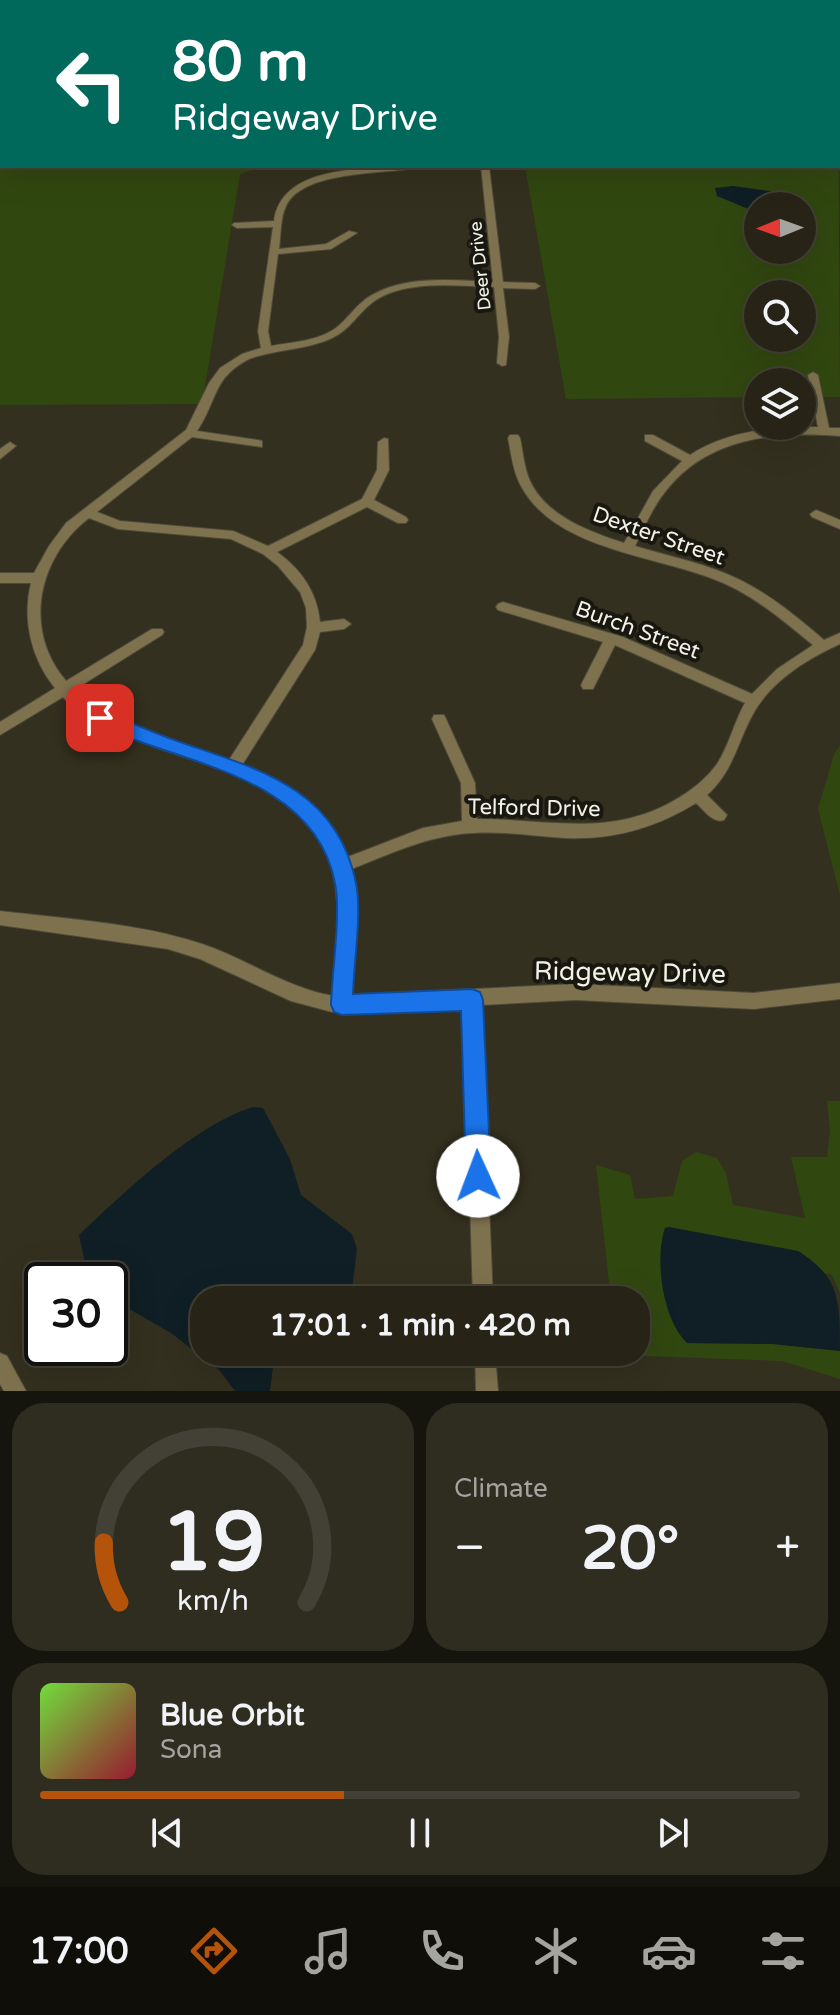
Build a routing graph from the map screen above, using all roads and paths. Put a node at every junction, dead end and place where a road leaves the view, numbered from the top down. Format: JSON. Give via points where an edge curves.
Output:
{"nodes":[{"id":1,"x":396,"y":168,"type":"edge"},
{"id":2,"x":485,"y":168,"type":"edge"},
{"id":3,"x":278,"y":224,"type":"junction"},
{"id":4,"x":237,"y":225,"type":"dead end"},
{"id":5,"x":352,"y":233,"type":"dead end"},
{"id":6,"x":274,"y":252,"type":"junction"},
{"id":7,"x":498,"y":286,"type":"junction"},
{"id":8,"x":535,"y":286,"type":"dead end"},
{"id":9,"x":267,"y":350,"type":"junction"},
{"id":10,"x":502,"y":363,"type":"dead end"},
{"id":11,"x":816,"y":390,"type":"edge"},
{"id":12,"x":824,"y":430,"type":"junction"},
{"id":13,"x":840,"y":432,"type":"edge"},
{"id":14,"x":190,"y":433,"type":"junction"},
{"id":15,"x":514,"y":438,"type":"dead end"},
{"id":16,"x":649,"y":438,"type":"dead end"},
{"id":17,"x":384,"y":442,"type":"dead end"},
{"id":18,"x":258,"y":444,"type":"dead end"},
{"id":19,"x":689,"y":460,"type":"junction"},
{"id":20,"x":367,"y":502,"type":"junction"},
{"id":21,"x":86,"y":512,"type":"junction"},
{"id":22,"x":816,"y":514,"type":"dead end"},
{"id":23,"x":402,"y":520,"type":"dead end"},
{"id":24,"x":840,"y":525,"type":"edge"},
{"id":25,"x":628,"y":547,"type":"junction"},
{"id":26,"x":270,"y":550,"type":"junction"},
{"id":27,"x":0,"y":578,"type":"edge"},
{"id":28,"x":38,"y":578,"type":"junction"},
{"id":29,"x":503,"y":607,"type":"dead end"},
{"id":30,"x":344,"y":624,"type":"dead end"},
{"id":31,"x":316,"y":627,"type":"junction"},
{"id":32,"x":157,"y":632,"type":"dead end"},
{"id":33,"x":840,"y":638,"type":"edge"},
{"id":34,"x":611,"y":639,"type":"junction"},
{"id":35,"x":823,"y":646,"type":"junction"},
{"id":36,"x":588,"y":685,"type":"dead end"},
{"id":37,"x":64,"y":691,"type":"junction"},
{"id":38,"x":754,"y":701,"type":"junction"},
{"id":39,"x":439,"y":719,"type":"dead end"},
{"id":40,"x":0,"y":729,"type":"edge"},
{"id":41,"x":233,"y":767,"type":"junction"},
{"id":42,"x":696,"y":794,"type":"junction"},
{"id":43,"x":719,"y":815,"type":"dead end"},
{"id":44,"x":470,"y":826,"type":"junction"},
{"id":45,"x":342,"y":866,"type":"junction"},
{"id":46,"x":0,"y":918,"type":"edge"},
{"id":47,"x":840,"y":991,"type":"edge"},
{"id":48,"x":472,"y":1000,"type":"junction"},
{"id":49,"x":342,"y":1005,"type":"junction"},
{"id":50,"x":482,"y":1286,"type":"edge"},
{"id":51,"x":0,"y":1363,"type":"edge"},
{"id":52,"x":486,"y":1366,"type":"edge"},
{"id":53,"x":15,"y":1391,"type":"edge"},
{"id":54,"x":487,"y":1391,"type":"edge"}],
"edges":[{"from":1,"to":3,"type":"street","via":[[303,183],[283,200]]},
{"from":2,"to":7,"type":"street","name":"Deer Drive"},
{"from":3,"to":4,"type":"street"},
{"from":3,"to":6,"type":"street"},
{"from":5,"to":6,"type":"street","via":[[316,250]]},
{"from":6,"to":9,"type":"street","via":[[263,331]]},
{"from":7,"to":8,"type":"street"},
{"from":7,"to":9,"type":"street","via":[[386,291],[365,303],[348,326],[331,336]]},
{"from":7,"to":10,"type":"street","name":"Deer Drive"},
{"from":9,"to":14,"type":"street","via":[[223,370],[203,418]]},
{"from":11,"to":12,"type":"street"},
{"from":12,"to":13,"type":"street"},
{"from":12,"to":19,"type":"street","via":[[746,436]]},
{"from":14,"to":18,"type":"street"},
{"from":14,"to":21,"type":"street"},
{"from":15,"to":25,"type":"street","name":"Dexter Street","via":[[523,477],[538,502],[586,533]]},
{"from":16,"to":19,"type":"street"},
{"from":17,"to":20,"type":"street","via":[[383,470]]},
{"from":19,"to":25,"type":"street","via":[[663,485]]},
{"from":20,"to":23,"type":"street"},
{"from":20,"to":26,"type":"street"},
{"from":21,"to":26,"type":"street","via":[[118,525],[233,535]]},
{"from":21,"to":28,"type":"street","via":[[54,545]]},
{"from":22,"to":24,"type":"street"},
{"from":25,"to":35,"type":"street","name":"Dexter Street","via":[[747,589]]},
{"from":26,"to":31,"type":"street","via":[[307,592]]},
{"from":27,"to":28,"type":"street"},
{"from":28,"to":37,"type":"street","via":[[35,635],[51,676]]},
{"from":29,"to":34,"type":"street","name":"Burch Street"},
{"from":30,"to":31,"type":"street"},
{"from":31,"to":41,"type":"street","via":[[296,671]]},
{"from":32,"to":37,"type":"street"},
{"from":33,"to":35,"type":"street","name":"Telford Drive"},
{"from":34,"to":36,"type":"street"},
{"from":34,"to":38,"type":"street","name":"Burch Street"},
{"from":35,"to":38,"type":"street","name":"Telford Drive","via":[[789,666]]},
{"from":37,"to":40,"type":"street"},
{"from":37,"to":41,"type":"street","via":[[121,729]]},
{"from":38,"to":42,"type":"street","name":"Telford Drive","via":[[727,760]]},
{"from":39,"to":44,"type":"street","via":[[468,783]]},
{"from":41,"to":45,"type":"street","via":[[277,786],[309,811]]},
{"from":42,"to":43,"type":"street"},
{"from":42,"to":44,"type":"street","name":"Telford Drive","via":[[660,816],[600,831]]},
{"from":44,"to":45,"type":"street","name":"Telford Drive","via":[[427,833]]},
{"from":45,"to":49,"type":"street","via":[[348,902]]},
{"from":46,"to":49,"type":"street","name":"Ridgeway Drive","via":[[168,941],[291,993]]},
{"from":47,"to":48,"type":"street","name":"Ridgeway Drive","via":[[754,1001],[576,992]]},
{"from":48,"to":49,"type":"street","name":"Ridgeway Drive"},
{"from":48,"to":50,"type":"street"},
{"from":51,"to":53,"type":"street"},
{"from":52,"to":54,"type":"street"}]}
